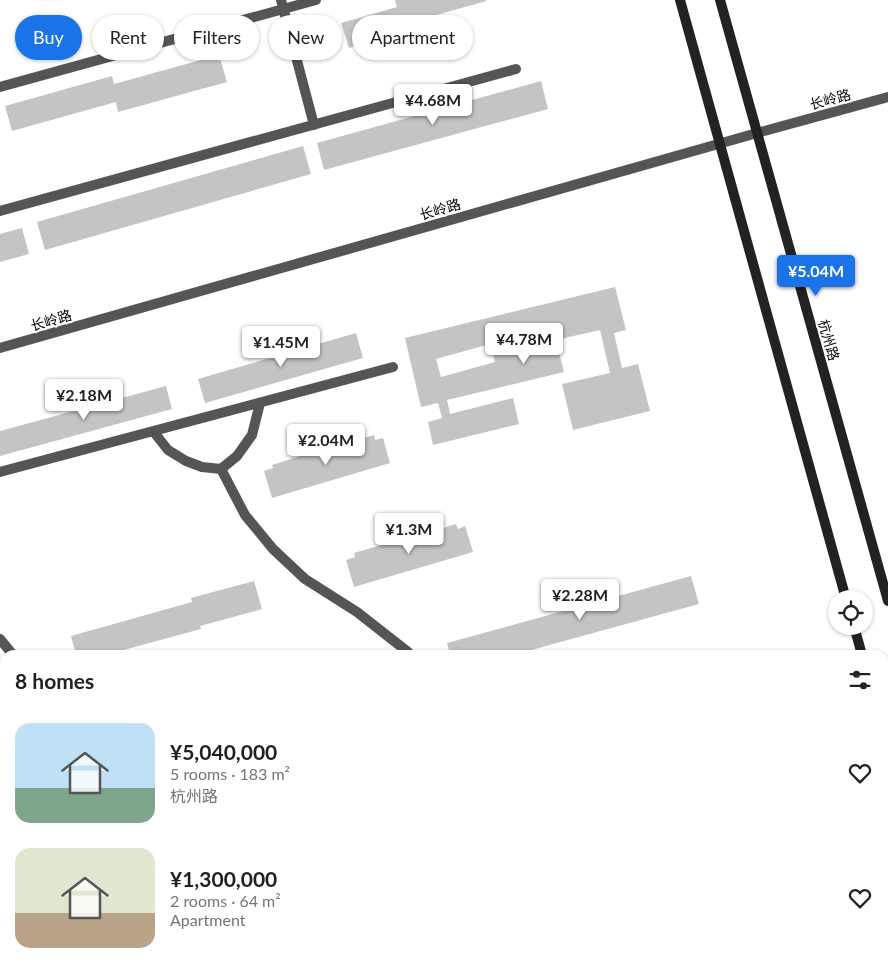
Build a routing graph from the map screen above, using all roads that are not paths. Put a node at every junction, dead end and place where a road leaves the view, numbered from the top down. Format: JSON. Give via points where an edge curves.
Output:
{"nodes":[{"id":1,"x":316,"y":0,"type":"edge"},
{"id":2,"x":680,"y":0,"type":"edge"},
{"id":3,"x":720,"y":0,"type":"edge"},
{"id":4,"x":282,"y":4,"type":"edge"},
{"id":5,"x":516,"y":69,"type":"dead end"},
{"id":6,"x":0,"y":87,"type":"edge"},
{"id":7,"x":888,"y":97,"type":"edge"},
{"id":8,"x":314,"y":125,"type":"junction"},
{"id":9,"x":757,"y":133,"type":"junction"},
{"id":10,"x":720,"y":144,"type":"junction"},
{"id":11,"x":0,"y":211,"type":"edge"},
{"id":12,"x":0,"y":348,"type":"edge"},
{"id":13,"x":393,"y":367,"type":"dead end"},
{"id":14,"x":260,"y":403,"type":"junction"},
{"id":15,"x":153,"y":431,"type":"junction"},
{"id":16,"x":221,"y":468,"type":"junction"},
{"id":17,"x":0,"y":472,"type":"edge"},
{"id":18,"x":844,"y":590,"type":"edge"},
{"id":19,"x":888,"y":601,"type":"edge"},
{"id":20,"x":856,"y":635,"type":"edge"},
{"id":21,"x":0,"y":639,"type":"edge"},
{"id":22,"x":9,"y":650,"type":"edge"},
{"id":23,"x":405,"y":650,"type":"edge"},
{"id":24,"x":861,"y":650,"type":"edge"}],
"edges":[{"from":1,"to":4,"type":"street"},
{"from":2,"to":10,"type":"main road"},
{"from":3,"to":9,"type":"main road","name":"杭州路"},
{"from":4,"to":6,"type":"street"},
{"from":4,"to":8,"type":"street"},
{"from":5,"to":8,"type":"street"},
{"from":7,"to":9,"type":"street","name":"长岭路"},
{"from":8,"to":11,"type":"street"},
{"from":9,"to":10,"type":"street","name":"长岭路"},
{"from":9,"to":19,"type":"main road","name":"杭州路"},
{"from":10,"to":12,"type":"street","name":"长岭路"},
{"from":10,"to":18,"type":"main road"},
{"from":13,"to":14,"type":"street"},
{"from":14,"to":15,"type":"street"},
{"from":14,"to":16,"type":"street","via":[[252,435],[237,456]]},
{"from":15,"to":16,"type":"street","via":[[168,450],[186,461],[202,467]]},
{"from":15,"to":17,"type":"street"},
{"from":16,"to":23,"type":"street","via":[[245,515],[273,549],[305,579],[357,612]]},
{"from":20,"to":24,"type":"main road"},
{"from":21,"to":22,"type":"street"}]}
